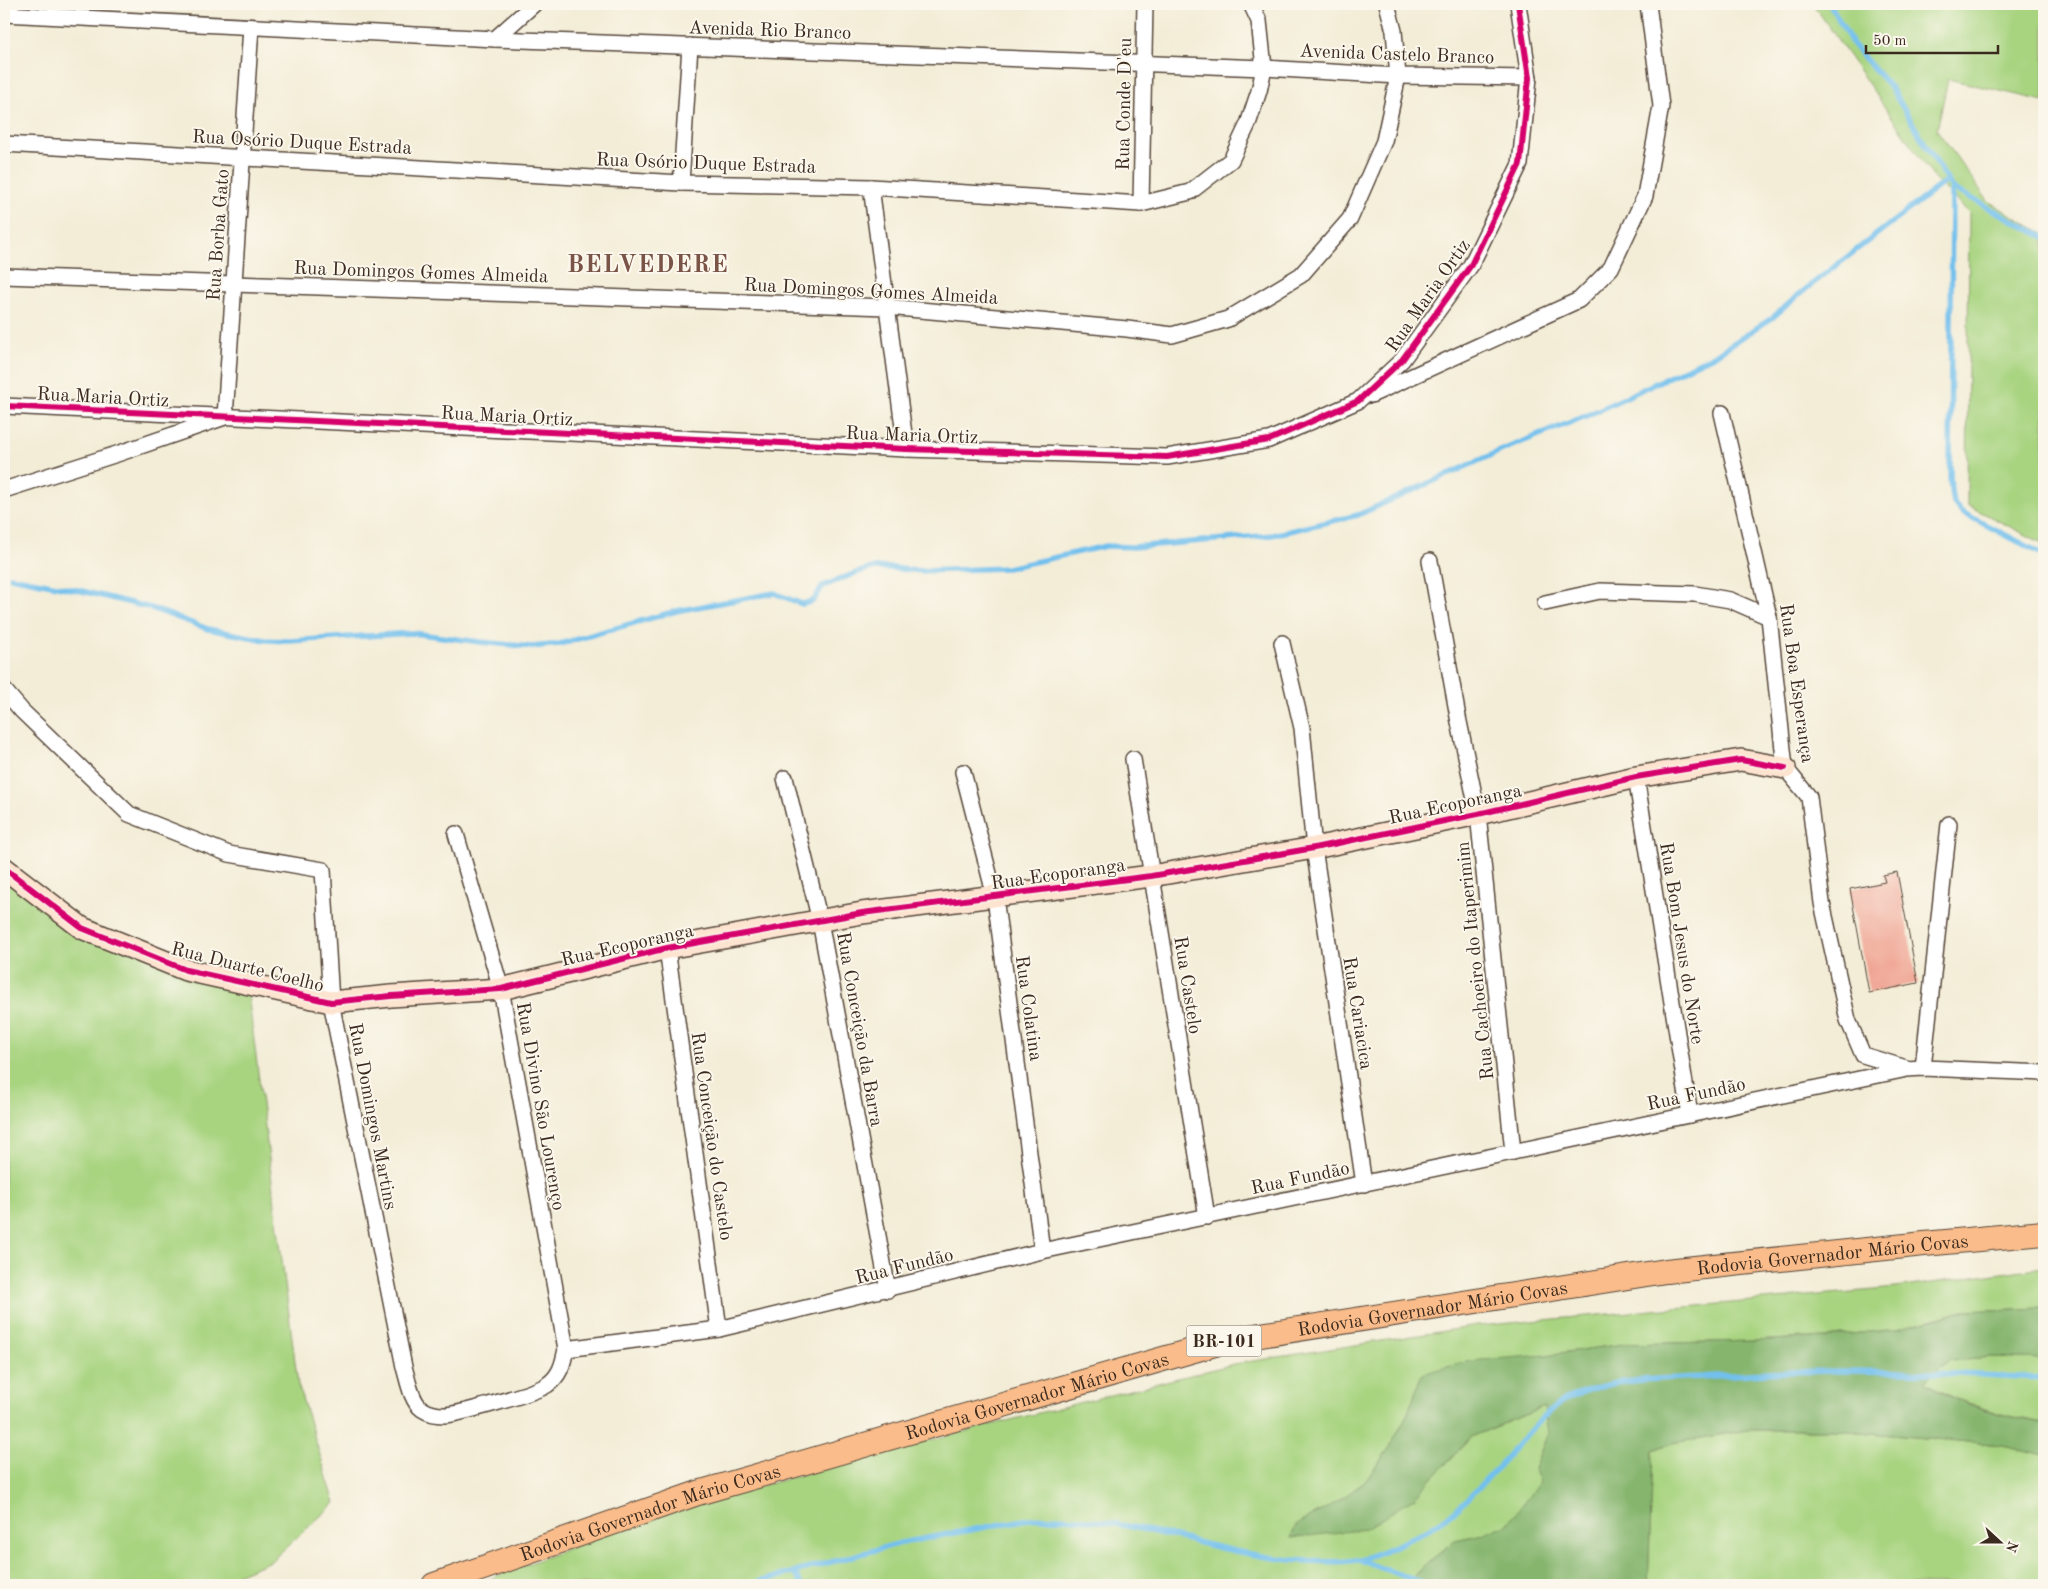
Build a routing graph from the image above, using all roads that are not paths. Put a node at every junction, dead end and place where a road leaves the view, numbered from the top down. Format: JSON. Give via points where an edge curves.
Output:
{"nodes":[{"id":1,"x":534,"y":4,"type":"edge"},
{"id":2,"x":1145,"y":4,"type":"edge"},
{"id":3,"x":1251,"y":4,"type":"edge"},
{"id":4,"x":1387,"y":4,"type":"edge"},
{"id":5,"x":1518,"y":4,"type":"edge"},
{"id":6,"x":1648,"y":4,"type":"edge"},
{"id":7,"x":4,"y":14,"type":"edge"},
{"id":8,"x":251,"y":27,"type":"junction"},
{"id":9,"x":495,"y":39,"type":"junction"},
{"id":10,"x":690,"y":46,"type":"junction"},
{"id":11,"x":1143,"y":63,"type":"junction"},
{"id":12,"x":1264,"y":68,"type":"junction"},
{"id":13,"x":1398,"y":76,"type":"junction"},
{"id":14,"x":1529,"y":78,"type":"junction"},
{"id":15,"x":4,"y":144,"type":"edge"},
{"id":16,"x":242,"y":158,"type":"junction"},
{"id":17,"x":681,"y":183,"type":"junction"},
{"id":18,"x":871,"y":187,"type":"junction"},
{"id":19,"x":1141,"y":204,"type":"junction"},
{"id":20,"x":4,"y":276,"type":"edge"},
{"id":21,"x":234,"y":284,"type":"junction"},
{"id":22,"x":887,"y":307,"type":"junction"},
{"id":23,"x":1358,"y":401,"type":"junction"},
{"id":24,"x":4,"y":406,"type":"edge"},
{"id":25,"x":1722,"y":413,"type":"dead end"},
{"id":26,"x":225,"y":417,"type":"junction"},
{"id":27,"x":906,"y":449,"type":"junction"},
{"id":28,"x":4,"y":490,"type":"edge"},
{"id":29,"x":1430,"y":561,"type":"dead end"},
{"id":30,"x":1545,"y":604,"type":"dead end"},
{"id":31,"x":1770,"y":617,"type":"junction"},
{"id":32,"x":1282,"y":643,"type":"dead end"},
{"id":33,"x":4,"y":690,"type":"edge"},
{"id":34,"x":1133,"y":759,"type":"dead end"},
{"id":35,"x":1785,"y":768,"type":"junction"},
{"id":36,"x":963,"y":772,"type":"dead end"},
{"id":37,"x":1636,"y":777,"type":"junction"},
{"id":38,"x":785,"y":778,"type":"dead end"},
{"id":39,"x":1478,"y":814,"type":"junction"},
{"id":40,"x":1949,"y":824,"type":"dead end"},
{"id":41,"x":456,"y":834,"type":"dead end"},
{"id":42,"x":1314,"y":848,"type":"junction"},
{"id":43,"x":4,"y":868,"type":"edge"},
{"id":44,"x":1151,"y":876,"type":"junction"},
{"id":45,"x":995,"y":897,"type":"junction"},
{"id":46,"x":820,"y":921,"type":"junction"},
{"id":47,"x":667,"y":948,"type":"junction"},
{"id":48,"x":501,"y":989,"type":"junction"},
{"id":49,"x":331,"y":1002,"type":"junction"},
{"id":50,"x":1923,"y":1068,"type":"junction"},
{"id":51,"x":1907,"y":1069,"type":"junction"},
{"id":52,"x":2044,"y":1073,"type":"edge"},
{"id":53,"x":1690,"y":1115,"type":"junction"},
{"id":54,"x":1513,"y":1152,"type":"junction"},
{"id":55,"x":1364,"y":1184,"type":"junction"},
{"id":56,"x":1207,"y":1217,"type":"junction"},
{"id":57,"x":2044,"y":1233,"type":"edge"},
{"id":58,"x":1042,"y":1252,"type":"junction"},
{"id":59,"x":888,"y":1290,"type":"junction"},
{"id":60,"x":719,"y":1329,"type":"junction"},
{"id":61,"x":565,"y":1354,"type":"junction"},
{"id":62,"x":434,"y":1585,"type":"edge"}],
"edges":[{"from":1,"to":9,"type":"street"},
{"from":2,"to":11,"type":"street","name":"Rua Conde D'eu"},
{"from":3,"to":12,"type":"street","name":"Rua Osório Duque Estrada","via":[[1259,21]]},
{"from":4,"to":13,"type":"street","name":"Rua Domingos Gomes Almeida","via":[[1394,31]]},
{"from":5,"to":14,"type":"street","name":"Rua Maria Ortiz"},
{"from":6,"to":23,"type":"street","via":[[1660,106],[1645,196],[1611,268],[1579,300]]},
{"from":7,"to":8,"type":"street","name":"Avenida Rio Branco"},
{"from":8,"to":9,"type":"street","name":"Avenida Rio Branco"},
{"from":8,"to":16,"type":"street","name":"Rua Borba Gato"},
{"from":9,"to":10,"type":"street","name":"Avenida Rio Branco"},
{"from":10,"to":11,"type":"street","name":"Avenida Rio Branco"},
{"from":10,"to":17,"type":"street"},
{"from":11,"to":12,"type":"street","name":"Avenida Rio Branco"},
{"from":11,"to":19,"type":"street","name":"Rua Conde D'eu"},
{"from":12,"to":13,"type":"street","name":"Avenida Castelo Branco"},
{"from":12,"to":19,"type":"street","name":"Rua Osório Duque Estrada","via":[[1248,124],[1231,160],[1190,192]]},
{"from":13,"to":14,"type":"street","name":"Avenida Castelo Branco"},
{"from":13,"to":22,"type":"street","name":"Rua Domingos Gomes Almeida","via":[[1384,141],[1350,219],[1301,275],[1228,319],[1172,336]]},
{"from":14,"to":23,"type":"street","name":"Rua Maria Ortiz","via":[[1520,164],[1471,265],[1402,360]]},
{"from":15,"to":16,"type":"street","name":"Rua Osório Duque Estrada"},
{"from":16,"to":17,"type":"street","name":"Rua Osório Duque Estrada"},
{"from":16,"to":21,"type":"street","name":"Rua Borba Gato"},
{"from":17,"to":18,"type":"street","name":"Rua Osório Duque Estrada"},
{"from":18,"to":19,"type":"street","name":"Rua Osório Duque Estrada"},
{"from":18,"to":22,"type":"street"},
{"from":20,"to":21,"type":"street","name":"Rua Domingos Gomes Almeida"},
{"from":21,"to":22,"type":"street","name":"Rua Domingos Gomes Almeida"},
{"from":21,"to":26,"type":"street","name":"Rua Borba Gato"},
{"from":22,"to":27,"type":"street"},
{"from":23,"to":27,"type":"street","name":"Rua Maria Ortiz","via":[[1269,440],[1167,457]]},
{"from":24,"to":26,"type":"street","name":"Rua Maria Ortiz"},
{"from":25,"to":31,"type":"street","name":"Rua Boa Esperança"},
{"from":26,"to":27,"type":"street","name":"Rua Maria Ortiz"},
{"from":26,"to":28,"type":"street"},
{"from":29,"to":39,"type":"street","name":"Rua Cachoeiro do Itaperimim"},
{"from":30,"to":31,"type":"street","via":[[1600,591],[1695,594],[1730,600]]},
{"from":31,"to":35,"type":"street","name":"Rua Boa Esperança"},
{"from":32,"to":42,"type":"street","name":"Rua Cariacica","via":[[1302,728]]},
{"from":33,"to":49,"type":"street","name":"Rua Domingos Martins","via":[[129,814],[229,854],[324,870]]},
{"from":34,"to":44,"type":"street","name":"Rua Castelo"},
{"from":35,"to":37,"type":"street","name":"Rua Ecoporanga","via":[[1740,760]]},
{"from":35,"to":51,"type":"street","name":"Rua Boa Esperança","via":[[1809,797],[1822,903],[1848,1020],[1863,1055]]},
{"from":36,"to":45,"type":"street","name":"Rua Colatina"},
{"from":37,"to":39,"type":"street","name":"Rua Ecoporanga"},
{"from":37,"to":53,"type":"street","name":"Rua Bom Jesus do Norte"},
{"from":38,"to":46,"type":"street","name":"Rua Conceição da Barra"},
{"from":39,"to":42,"type":"street","name":"Rua Ecoporanga"},
{"from":39,"to":54,"type":"street","name":"Rua Cachoeiro do Itaperimim"},
{"from":40,"to":50,"type":"street"},
{"from":41,"to":48,"type":"street","name":"Rua Divino São Lourenço"},
{"from":42,"to":44,"type":"street","name":"Rua Ecoporanga"},
{"from":42,"to":55,"type":"street","name":"Rua Cariacica"},
{"from":43,"to":49,"type":"street","name":"Rua Duarte Coelho","via":[[82,928],[186,970]]},
{"from":44,"to":45,"type":"street","name":"Rua Ecoporanga"},
{"from":44,"to":56,"type":"street","name":"Rua Castelo"},
{"from":45,"to":46,"type":"street","name":"Rua Ecoporanga"},
{"from":45,"to":58,"type":"street","name":"Rua Colatina"},
{"from":46,"to":47,"type":"street","name":"Rua Ecoporanga"},
{"from":46,"to":59,"type":"street","name":"Rua Conceição da Barra"},
{"from":47,"to":48,"type":"street","name":"Rua Ecoporanga"},
{"from":47,"to":60,"type":"street","name":"Rua Conceição do Castelo"},
{"from":48,"to":49,"type":"street","name":"Rua Ecoporanga"},
{"from":48,"to":61,"type":"street","name":"Rua Divino São Lourenço"},
{"from":49,"to":61,"type":"street","name":"Rua Domingos Martins","via":[[404,1368],[415,1402],[430,1413],[462,1413],[545,1387],[561,1370]]},
{"from":50,"to":51,"type":"street","name":"Rua Fundão"},
{"from":50,"to":52,"type":"street","name":"Rua Fundão"},
{"from":51,"to":53,"type":"street","name":"Rua Fundão"},
{"from":53,"to":54,"type":"street","name":"Rua Fundão"},
{"from":54,"to":55,"type":"street","name":"Rua Fundão"},
{"from":55,"to":56,"type":"street","name":"Rua Fundão"},
{"from":56,"to":58,"type":"street","name":"Rua Fundão"},
{"from":57,"to":62,"type":"main road","name":"Rodovia Governador Mário Covas","number":"BR-101","via":[[1666,1271],[1228,1340],[698,1493]]},
{"from":58,"to":59,"type":"street","name":"Rua Fundão"},
{"from":59,"to":60,"type":"street","name":"Rua Fundão"},
{"from":60,"to":61,"type":"street","name":"Rua Fundão"}]}
